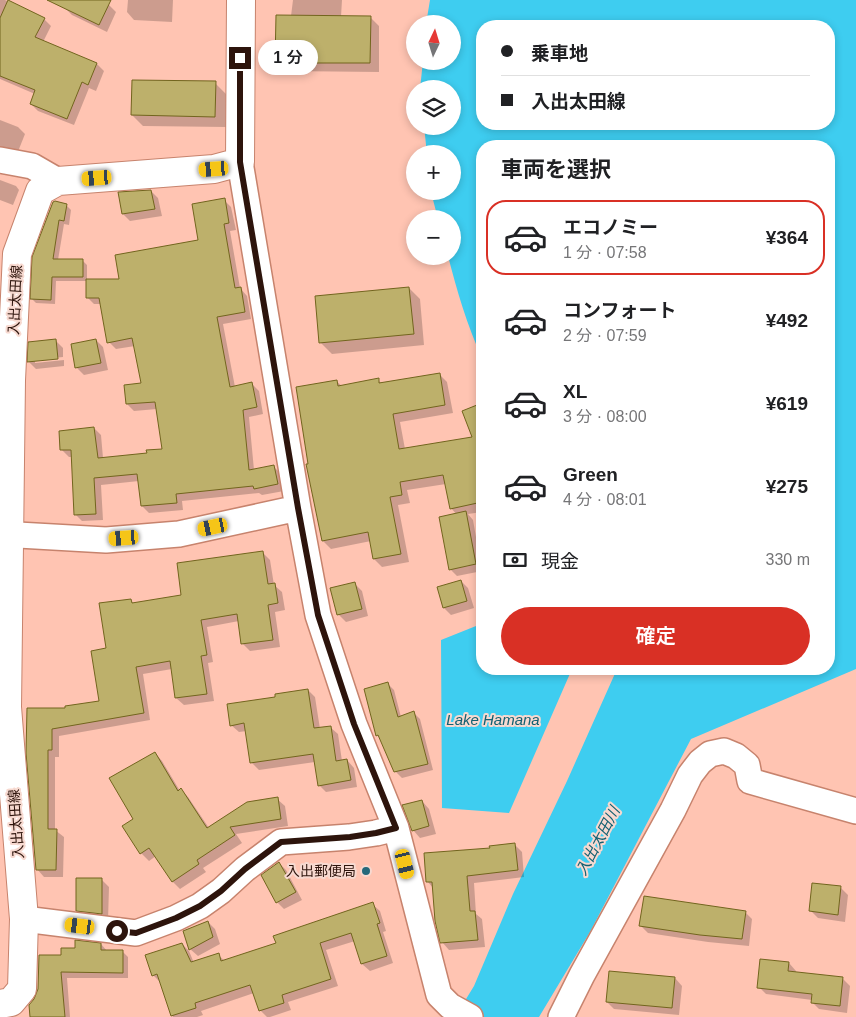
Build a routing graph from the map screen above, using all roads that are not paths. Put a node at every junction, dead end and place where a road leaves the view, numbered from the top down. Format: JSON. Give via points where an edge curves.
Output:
{"nodes":[{"id":1,"x":241,"y":0,"type":"edge"},
{"id":2,"x":0,"y":160,"type":"edge"},
{"id":3,"x":240,"y":162,"type":"junction"},
{"id":4,"x":58,"y":180,"type":"junction"},
{"id":5,"x":298,"y":508,"type":"junction"},
{"id":6,"x":4,"y":534,"type":"edge"},
{"id":7,"x":4,"y":707,"type":"edge"},
{"id":8,"x":856,"y":811,"type":"edge"},
{"id":9,"x":396,"y":828,"type":"junction"},
{"id":10,"x":24,"y":919,"type":"junction"},
{"id":11,"x":7,"y":1008,"type":"edge"},
{"id":12,"x":451,"y":1013,"type":"edge"},
{"id":13,"x":561,"y":1017,"type":"edge"}],
"edges":[{"from":1,"to":3,"type":"main road"},
{"from":2,"to":4,"type":"street","via":[[32,166]]},
{"from":3,"to":4,"type":"main road","via":[[214,169]]},
{"from":3,"to":5,"type":"street"},
{"from":4,"to":6,"type":"main road","name":"入出太田線","via":[[40,191],[17,254]]},
{"from":5,"to":6,"type":"street","via":[[179,534],[106,540]]},
{"from":5,"to":9,"type":"street","via":[[318,615],[354,724]]},
{"from":6,"to":7,"type":"main road","name":"入出太田線"},
{"from":7,"to":10,"type":"main road","name":"入出太田線"},
{"from":8,"to":13,"type":"street","via":[[750,782],[746,765],[736,756],[724,751],[710,754],[690,776]]},
{"from":9,"to":10,"type":"street","via":[[350,837],[281,842],[200,906],[136,933]]},
{"from":9,"to":12,"type":"street","via":[[439,995]]},
{"from":10,"to":11,"type":"main road","name":"入出太田線","via":[[22,989]]}]}
